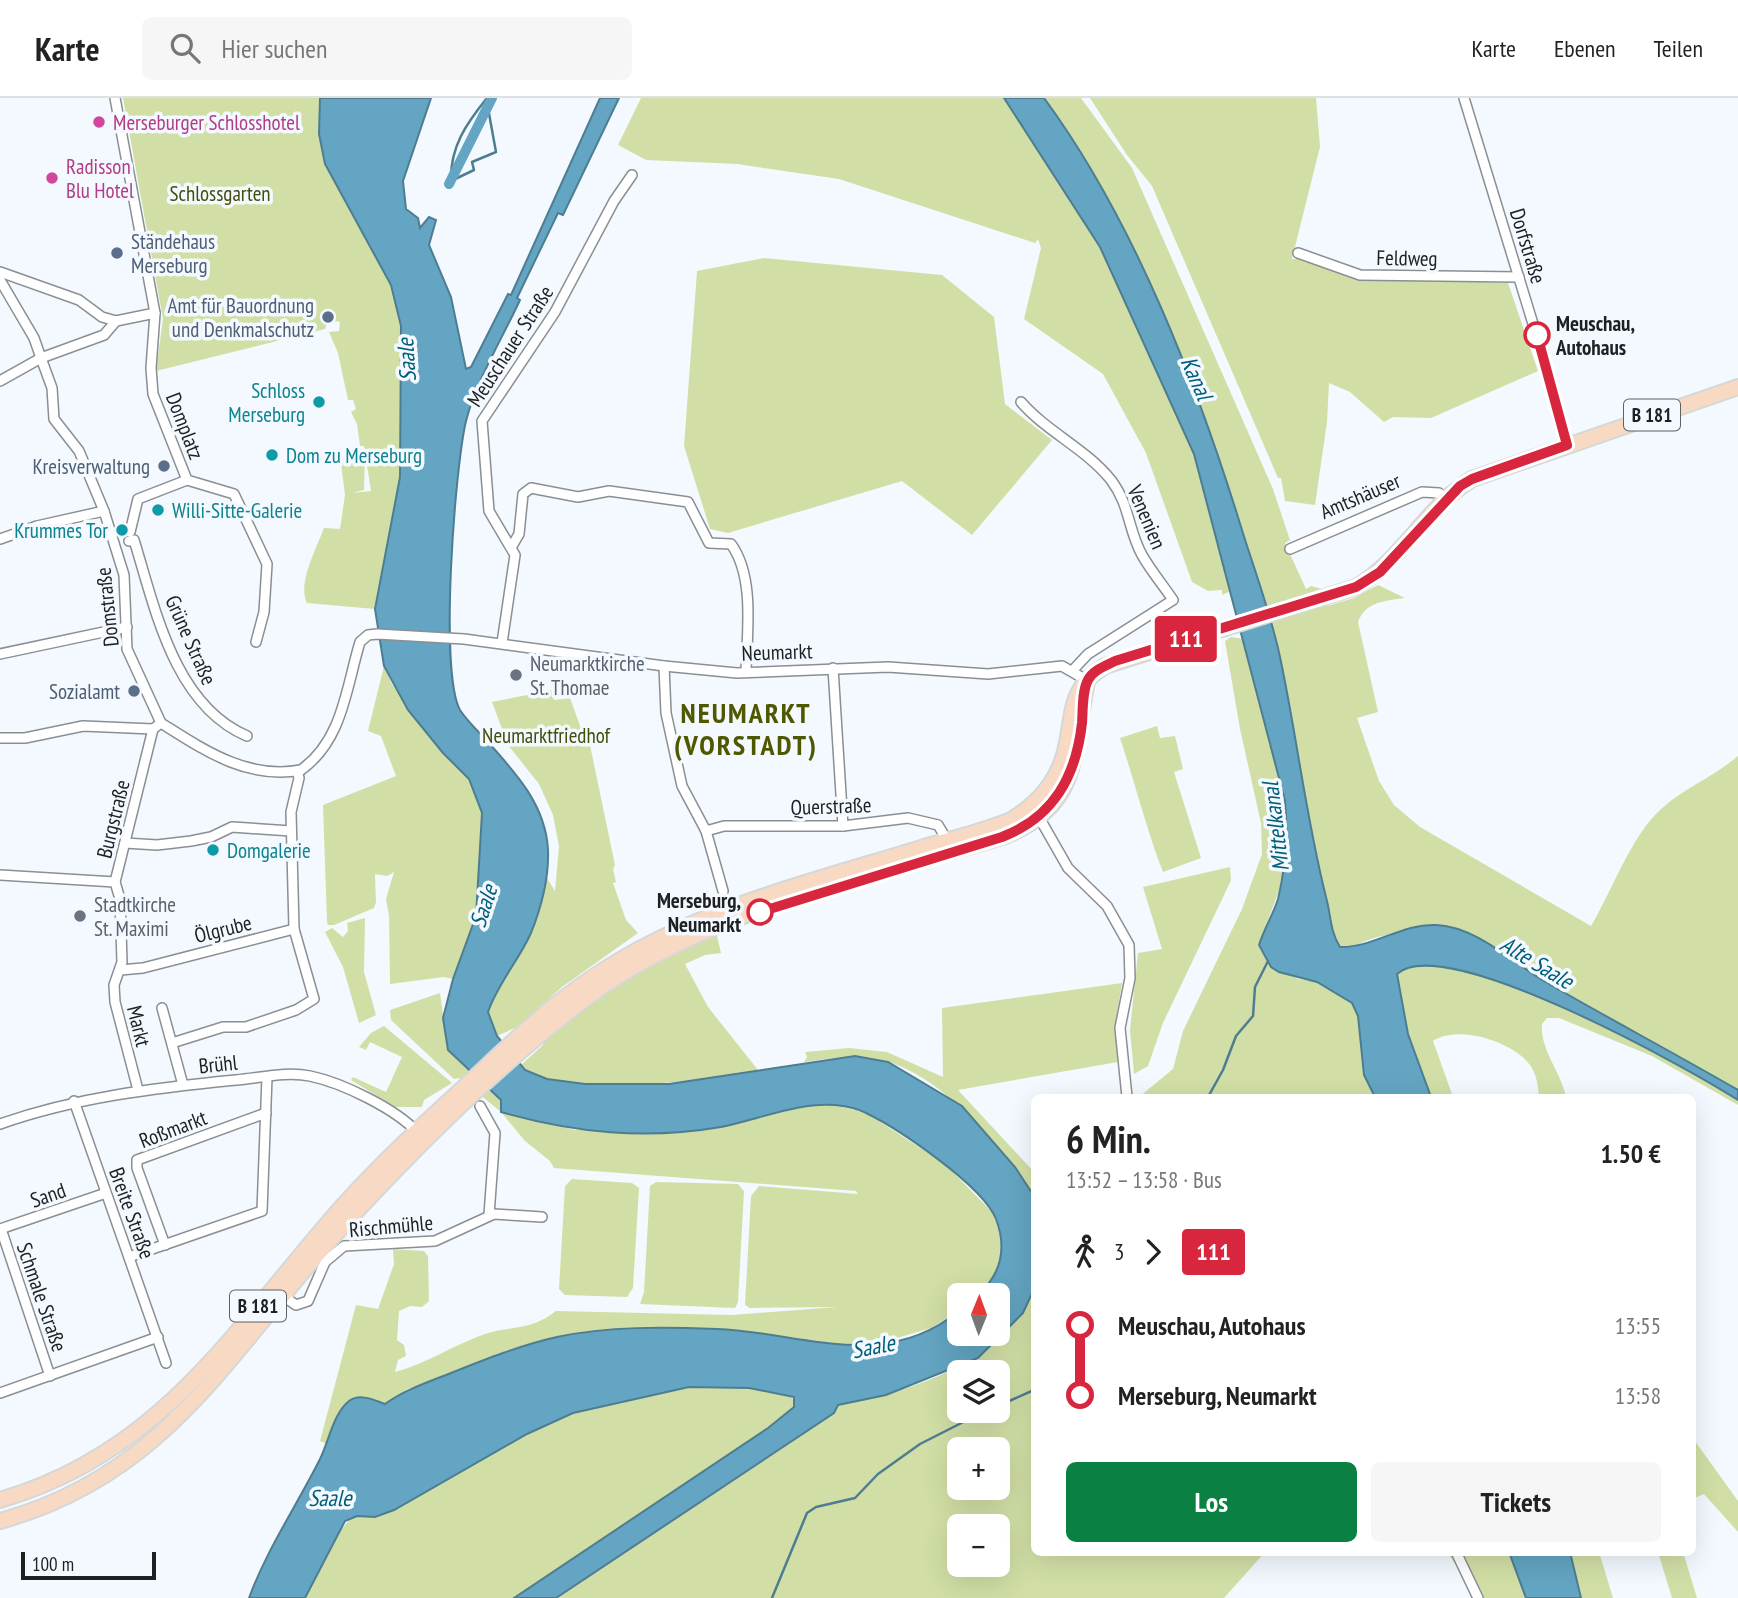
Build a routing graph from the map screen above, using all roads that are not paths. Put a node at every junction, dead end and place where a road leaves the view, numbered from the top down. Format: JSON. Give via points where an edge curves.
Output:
{"nodes":[{"id":1,"x":115,"y":98,"type":"edge"},
{"id":2,"x":1464,"y":98,"type":"edge"},
{"id":3,"x":632,"y":175,"type":"dead end"},
{"id":4,"x":1298,"y":253,"type":"dead end"},
{"id":5,"x":0,"y":272,"type":"edge"},
{"id":6,"x":1519,"y":277,"type":"junction"},
{"id":7,"x":0,"y":280,"type":"edge"},
{"id":8,"x":155,"y":313,"type":"junction"},
{"id":9,"x":116,"y":321,"type":"junction"},
{"id":10,"x":41,"y":358,"type":"junction"},
{"id":11,"x":0,"y":381,"type":"edge"},
{"id":12,"x":1738,"y":387,"type":"edge"},
{"id":13,"x":1021,"y":402,"type":"dead end"},
{"id":14,"x":1567,"y":445,"type":"junction"},
{"id":15,"x":187,"y":480,"type":"junction"},
{"id":16,"x":1446,"y":499,"type":"junction"},
{"id":17,"x":104,"y":511,"type":"junction"},
{"id":18,"x":130,"y":536,"type":"junction"},
{"id":19,"x":0,"y":539,"type":"edge"},
{"id":20,"x":116,"y":545,"type":"junction"},
{"id":21,"x":512,"y":547,"type":"junction"},
{"id":22,"x":1290,"y":549,"type":"dead end"},
{"id":23,"x":127,"y":627,"type":"junction"},
{"id":24,"x":256,"y":642,"type":"dead end"},
{"id":25,"x":502,"y":643,"type":"junction"},
{"id":26,"x":0,"y":653,"type":"edge"},
{"id":27,"x":664,"y":666,"type":"junction"},
{"id":28,"x":833,"y":668,"type":"junction"},
{"id":29,"x":1073,"y":670,"type":"junction"},
{"id":30,"x":746,"y":671,"type":"junction"},
{"id":31,"x":1088,"y":681,"type":"junction"},
{"id":32,"x":157,"y":726,"type":"junction"},
{"id":33,"x":247,"y":736,"type":"dead end"},
{"id":34,"x":0,"y":738,"type":"edge"},
{"id":35,"x":297,"y":771,"type":"junction"},
{"id":36,"x":1035,"y":811,"type":"junction"},
{"id":37,"x":843,"y":826,"type":"junction"},
{"id":38,"x":291,"y":831,"type":"junction"},
{"id":39,"x":706,"y":831,"type":"junction"},
{"id":40,"x":947,"y":840,"type":"junction"},
{"id":41,"x":124,"y":843,"type":"junction"},
{"id":42,"x":0,"y":874,"type":"edge"},
{"id":43,"x":115,"y":882,"type":"junction"},
{"id":44,"x":723,"y":891,"type":"dead end"},
{"id":45,"x":294,"y":929,"type":"junction"},
{"id":46,"x":120,"y":970,"type":"junction"},
{"id":47,"x":162,"y":1008,"type":"dead end"},
{"id":48,"x":240,"y":1027,"type":"joint"},
{"id":49,"x":528,"y":1038,"type":"junction"},
{"id":50,"x":172,"y":1043,"type":"junction"},
{"id":51,"x":267,"y":1077,"type":"junction"},
{"id":52,"x":183,"y":1085,"type":"junction"},
{"id":53,"x":138,"y":1090,"type":"junction"},
{"id":54,"x":1127,"y":1094,"type":"edge"},
{"id":55,"x":74,"y":1101,"type":"junction"},
{"id":56,"x":480,"y":1106,"type":"dead end"},
{"id":57,"x":266,"y":1114,"type":"junction"},
{"id":58,"x":0,"y":1124,"type":"edge"},
{"id":59,"x":421,"y":1136,"type":"junction"},
{"id":60,"x":106,"y":1193,"type":"junction"},
{"id":61,"x":489,"y":1216,"type":"junction"},
{"id":62,"x":542,"y":1217,"type":"dead end"},
{"id":63,"x":0,"y":1229,"type":"edge"},
{"id":64,"x":164,"y":1245,"type":"junction"},
{"id":65,"x":129,"y":1257,"type":"junction"},
{"id":66,"x":283,"y":1296,"type":"junction"},
{"id":67,"x":158,"y":1337,"type":"junction"},
{"id":68,"x":166,"y":1363,"type":"dead end"},
{"id":69,"x":50,"y":1376,"type":"junction"},
{"id":70,"x":0,"y":1393,"type":"edge"},
{"id":71,"x":0,"y":1500,"type":"edge"},
{"id":72,"x":0,"y":1521,"type":"edge"},
{"id":73,"x":1458,"y":1556,"type":"edge"},
{"id":74,"x":1478,"y":1598,"type":"edge"}],
"edges":[{"from":1,"to":8,"type":"street","name":"Domplatz"},
{"from":2,"to":6,"type":"street","name":"Dorfstraße"},
{"from":3,"to":21,"type":"street","name":"Meuschauer Straße","via":[[555,312],[482,421],[489,511]]},
{"from":4,"to":6,"type":"street","name":"Feldweg","via":[[1360,275]]},
{"from":5,"to":9,"type":"street","via":[[79,300]]},
{"from":6,"to":14,"type":"street","name":"Dorfstraße"},
{"from":7,"to":10,"type":"street"},
{"from":8,"to":9,"type":"street"},
{"from":8,"to":15,"type":"street","name":"Domplatz","via":[[153,394]]},
{"from":9,"to":10,"type":"street","via":[[104,335]]},
{"from":10,"to":11,"type":"street"},
{"from":10,"to":17,"type":"street","via":[[52,388],[54,419],[79,451]]},
{"from":12,"to":14,"type":"main road","number":"B 181"},
{"from":13,"to":29,"type":"street","name":"Venenien","via":[[1079,447],[1109,478],[1122,496],[1141,554],[1173,600],[1088,654]]},
{"from":14,"to":16,"type":"main road","number":"B 181","via":[[1472,479]]},
{"from":15,"to":18,"type":"street","via":[[138,499]]},
{"from":15,"to":24,"type":"street","name":"Domplatz","via":[[234,494],[267,564],[264,612]]},
{"from":16,"to":22,"type":"street","name":"Amtshäuser","via":[[1439,493],[1422,492]]},
{"from":16,"to":31,"type":"main road","number":"B 181","via":[[1380,572],[1356,587],[1115,661]]},
{"from":17,"to":19,"type":"street"},
{"from":17,"to":20,"type":"street"},
{"from":18,"to":20,"type":"street","name":"Domstraße"},
{"from":18,"to":33,"type":"street","name":"Grüne Straße","via":[[165,634],[190,686],[217,720]]},
{"from":20,"to":23,"type":"street","name":"Domstraße","via":[[124,575]]},
{"from":21,"to":25,"type":"street","via":[[515,567]]},
{"from":21,"to":30,"type":"street","via":[[520,534],[523,494],[531,488],[578,497],[609,491],[688,502],[709,543],[732,544],[741,561],[746,592]]},
{"from":23,"to":26,"type":"street"},
{"from":23,"to":32,"type":"street","name":"Domstraße","via":[[132,663],[151,696]]},
{"from":25,"to":27,"type":"street","name":"Neumarkt"},
{"from":25,"to":35,"type":"street","name":"Neumarkt","via":[[372,635],[360,642],[341,718],[311,762]]},
{"from":27,"to":30,"type":"street","name":"Neumarkt"},
{"from":27,"to":39,"type":"street","via":[[666,713],[682,786]]},
{"from":28,"to":29,"type":"street","name":"Neumarkt","via":[[897,667],[960,674],[1062,666]]},
{"from":28,"to":30,"type":"street","name":"Neumarkt"},
{"from":28,"to":37,"type":"street"},
{"from":29,"to":31,"type":"street"},
{"from":31,"to":36,"type":"main road","number":"B 181","via":[[1075,762],[1062,790]]},
{"from":32,"to":34,"type":"street","via":[[83,726],[25,738]]},
{"from":32,"to":35,"type":"street","via":[[247,769]]},
{"from":32,"to":41,"type":"street","name":"Burgstraße"},
{"from":35,"to":38,"type":"street"},
{"from":36,"to":40,"type":"main road","number":"B 181"},
{"from":36,"to":49,"type":"main road","number":"B 181","via":[[1002,837],[693,936],[601,987]]},
{"from":36,"to":54,"type":"street","via":[[1068,868],[1107,906],[1129,945],[1130,978],[1120,1028]]},
{"from":37,"to":39,"type":"street","name":"Querstraße","via":[[724,826]]},
{"from":37,"to":40,"type":"street","name":"Querstraße","via":[[916,819],[938,825]]},
{"from":38,"to":41,"type":"street","via":[[232,827],[191,841]]},
{"from":38,"to":45,"type":"street"},
{"from":39,"to":44,"type":"street"},
{"from":40,"to":49,"type":"main road","number":"B 181","via":[[763,897],[674,931],[599,973]]},
{"from":41,"to":43,"type":"street","name":"Burgstraße"},
{"from":42,"to":43,"type":"street"},
{"from":43,"to":46,"type":"street","name":"Burgstraße","via":[[120,899]]},
{"from":45,"to":46,"type":"street","name":"Ölgrube"},
{"from":45,"to":48,"type":"street","name":"Brühl","via":[[315,994],[311,1003]]},
{"from":46,"to":53,"type":"street","name":"Markt","via":[[114,985],[115,1002]]},
{"from":47,"to":50,"type":"street","name":"Markt"},
{"from":48,"to":50,"type":"street","name":"Markt","via":[[223,1027]]},
{"from":49,"to":59,"type":"main road","number":"B 181"},
{"from":50,"to":52,"type":"street","name":"Markt"},
{"from":51,"to":52,"type":"street","name":"Brühl"},
{"from":51,"to":57,"type":"street"},
{"from":51,"to":59,"type":"street","name":"Brühl","via":[[296,1074],[323,1079],[395,1113]]},
{"from":52,"to":53,"type":"street","name":"Brühl"},
{"from":53,"to":55,"type":"street","name":"Brühl"},
{"from":55,"to":58,"type":"street","name":"Brühl"},
{"from":55,"to":60,"type":"street","name":"Breite Straße"},
{"from":56,"to":61,"type":"street","via":[[495,1133]]},
{"from":57,"to":64,"type":"street","via":[[262,1211]]},
{"from":57,"to":64,"type":"street","name":"Roßmarkt","via":[[138,1160],[136,1168]]},
{"from":59,"to":66,"type":"main road","number":"B 181"},
{"from":59,"to":71,"type":"main road","number":"B 181","via":[[342,1207],[190,1385],[149,1424],[50,1484]]},
{"from":60,"to":63,"type":"street","name":"Sand"},
{"from":60,"to":65,"type":"street","name":"Breite Straße"},
{"from":61,"to":62,"type":"street","name":"Rischmühle"},
{"from":61,"to":66,"type":"street","name":"Rischmühle","via":[[435,1241],[344,1246],[325,1262],[308,1301],[296,1305]]},
{"from":63,"to":69,"type":"street","name":"Schmale Straße"},
{"from":64,"to":65,"type":"street"},
{"from":65,"to":67,"type":"street","name":"Breite Straße"},
{"from":66,"to":72,"type":"main road","number":"B 181","via":[[198,1399],[151,1444],[96,1482]]},
{"from":67,"to":68,"type":"street","name":"Breite Straße"},
{"from":67,"to":69,"type":"street"},
{"from":69,"to":70,"type":"street"},
{"from":73,"to":74,"type":"street"}]}
